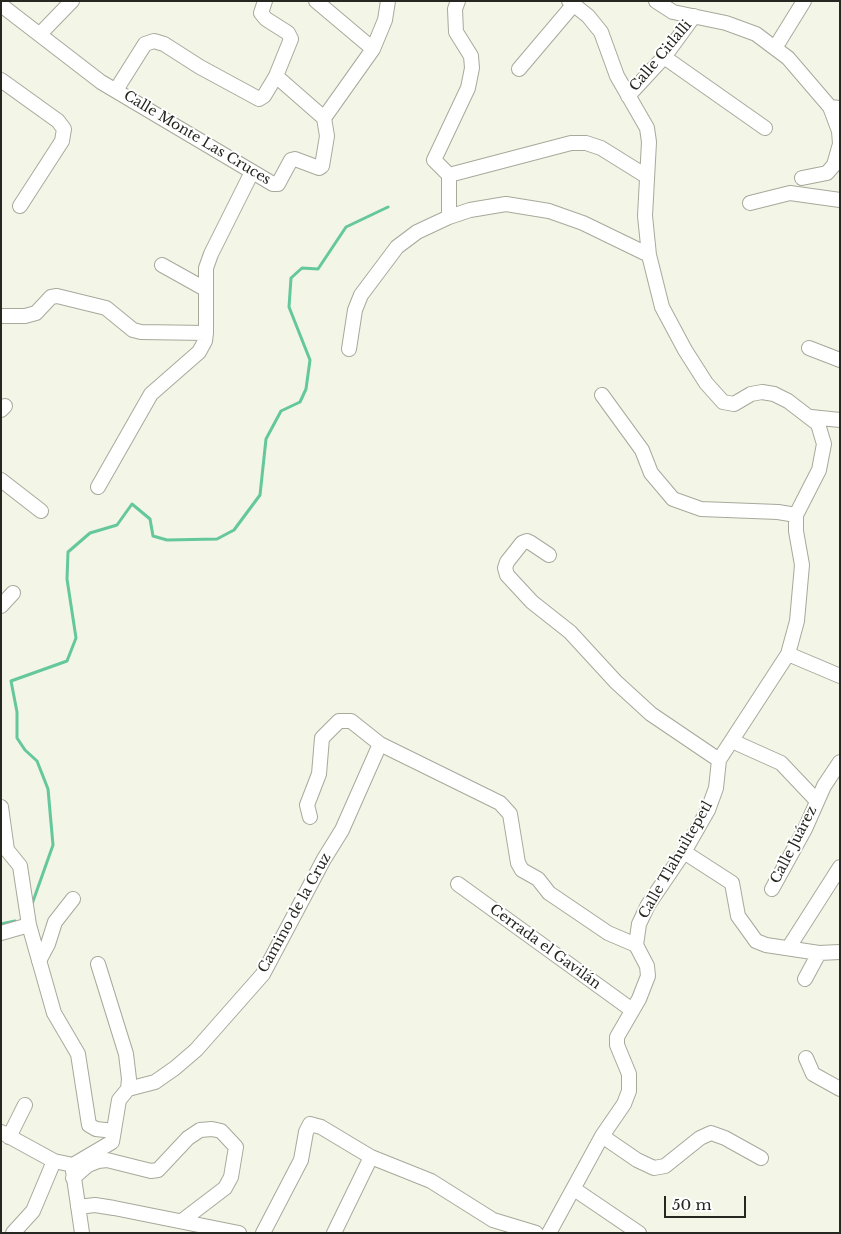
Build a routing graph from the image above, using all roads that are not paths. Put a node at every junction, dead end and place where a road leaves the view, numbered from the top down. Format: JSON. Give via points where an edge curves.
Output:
{"nodes":[{"id":1,"x":72,"y":1,"type":"edge"},
{"id":2,"x":265,"y":1,"type":"edge"},
{"id":3,"x":316,"y":1,"type":"edge"},
{"id":4,"x":388,"y":1,"type":"edge"},
{"id":5,"x":458,"y":1,"type":"edge"},
{"id":6,"x":656,"y":1,"type":"edge"},
{"id":7,"x":804,"y":1,"type":"edge"},
{"id":8,"x":572,"y":3,"type":"edge"},
{"id":9,"x":1,"y":5,"type":"edge"},
{"id":10,"x":694,"y":16,"type":"junction"},
{"id":11,"x":40,"y":34,"type":"junction"},
{"id":12,"x":775,"y":48,"type":"junction"},
{"id":13,"x":373,"y":49,"type":"junction"},
{"id":14,"x":664,"y":57,"type":"junction"},
{"id":15,"x":519,"y":69,"type":"dead end"},
{"id":16,"x":276,"y":76,"type":"junction"},
{"id":17,"x":1,"y":80,"type":"edge"},
{"id":18,"x":116,"y":90,"type":"junction"},
{"id":19,"x":628,"y":96,"type":"junction"},
{"id":20,"x":835,"y":108,"type":"edge"},
{"id":21,"x":324,"y":118,"type":"junction"},
{"id":22,"x":766,"y":128,"type":"dead end"},
{"id":23,"x":252,"y":172,"type":"junction"},
{"id":24,"x":449,"y":175,"type":"junction"},
{"id":25,"x":646,"y":176,"type":"junction"},
{"id":26,"x":802,"y":178,"type":"dead end"},
{"id":27,"x":840,"y":200,"type":"edge"},
{"id":28,"x":750,"y":203,"type":"dead end"},
{"id":29,"x":20,"y":206,"type":"dead end"},
{"id":30,"x":449,"y":217,"type":"junction"},
{"id":31,"x":649,"y":255,"type":"junction"},
{"id":32,"x":162,"y":265,"type":"dead end"},
{"id":33,"x":205,"y":289,"type":"junction"},
{"id":34,"x":1,"y":316,"type":"edge"},
{"id":35,"x":206,"y":333,"type":"junction"},
{"id":36,"x":809,"y":348,"type":"dead end"},
{"id":37,"x":349,"y":350,"type":"dead end"},
{"id":38,"x":840,"y":360,"type":"edge"},
{"id":39,"x":602,"y":395,"type":"dead end"},
{"id":40,"x":811,"y":417,"type":"junction"},
{"id":41,"x":840,"y":420,"type":"edge"},
{"id":42,"x":1,"y":480,"type":"edge"},
{"id":43,"x":98,"y":487,"type":"dead end"},
{"id":44,"x":41,"y":512,"type":"dead end"},
{"id":45,"x":796,"y":515,"type":"junction"},
{"id":46,"x":548,"y":555,"type":"dead end"},
{"id":47,"x":13,"y":593,"type":"dead end"},
{"id":48,"x":1,"y":606,"type":"edge"},
{"id":49,"x":788,"y":654,"type":"junction"},
{"id":50,"x":840,"y":676,"type":"edge"},
{"id":51,"x":732,"y":741,"type":"junction"},
{"id":52,"x":380,"y":744,"type":"junction"},
{"id":53,"x":719,"y":760,"type":"junction"},
{"id":54,"x":840,"y":762,"type":"edge"},
{"id":55,"x":817,"y":801,"type":"junction"},
{"id":56,"x":1,"y":807,"type":"edge"},
{"id":57,"x":310,"y":817,"type":"dead end"},
{"id":58,"x":684,"y":852,"type":"junction"},
{"id":59,"x":840,"y":867,"type":"edge"},
{"id":60,"x":458,"y":884,"type":"dead end"},
{"id":61,"x":772,"y":889,"type":"dead end"},
{"id":62,"x":73,"y":899,"type":"dead end"},
{"id":63,"x":29,"y":926,"type":"junction"},
{"id":64,"x":1,"y":933,"type":"edge"},
{"id":65,"x":636,"y":945,"type":"junction"},
{"id":66,"x":789,"y":947,"type":"junction"},
{"id":67,"x":840,"y":952,"type":"edge"},
{"id":68,"x":819,"y":953,"type":"junction"},
{"id":69,"x":38,"y":961,"type":"junction"},
{"id":70,"x":98,"y":964,"type":"dead end"},
{"id":71,"x":805,"y":979,"type":"dead end"},
{"id":72,"x":632,"y":1010,"type":"junction"},
{"id":73,"x":806,"y":1058,"type":"dead end"},
{"id":74,"x":128,"y":1089,"type":"junction"},
{"id":75,"x":840,"y":1089,"type":"edge"},
{"id":76,"x":24,"y":1104,"type":"dead end"},
{"id":77,"x":114,"y":1131,"type":"junction"},
{"id":78,"x":5,"y":1134,"type":"edge"},
{"id":79,"x":602,"y":1136,"type":"junction"},
{"id":80,"x":371,"y":1157,"type":"junction"},
{"id":81,"x":761,"y":1158,"type":"dead end"},
{"id":82,"x":54,"y":1161,"type":"junction"},
{"id":83,"x":73,"y":1171,"type":"junction"},
{"id":84,"x":574,"y":1189,"type":"junction"},
{"id":85,"x":78,"y":1206,"type":"junction"},
{"id":86,"x":183,"y":1220,"type":"junction"},
{"id":87,"x":554,"y":1231,"type":"edge"},
{"id":88,"x":13,"y":1233,"type":"edge"},
{"id":89,"x":82,"y":1233,"type":"edge"},
{"id":90,"x":239,"y":1233,"type":"edge"},
{"id":91,"x":263,"y":1233,"type":"edge"},
{"id":92,"x":334,"y":1233,"type":"edge"},
{"id":93,"x":536,"y":1233,"type":"edge"},
{"id":94,"x":639,"y":1233,"type":"edge"}],
"edges":[{"from":1,"to":11,"type":"street"},
{"from":2,"to":16,"type":"street","via":[[260,13],[291,39]]},
{"from":3,"to":13,"type":"street"},
{"from":4,"to":13,"type":"street","via":[[385,20]]},
{"from":5,"to":24,"type":"street","via":[[454,14],[456,32],[472,56],[472,68],[468,88],[434,160]]},
{"from":6,"to":10,"type":"street","via":[[673,12]]},
{"from":7,"to":12,"type":"street"},
{"from":8,"to":15,"type":"street"},
{"from":8,"to":19,"type":"street","via":[[601,32]]},
{"from":9,"to":11,"type":"street","name":"Calle Monte Las Cruces"},
{"from":10,"to":12,"type":"street","via":[[741,27]]},
{"from":10,"to":14,"type":"street","name":"Calle Citlalli"},
{"from":11,"to":18,"type":"street","name":"Calle Monte Las Cruces"},
{"from":12,"to":20,"type":"street"},
{"from":13,"to":21,"type":"street"},
{"from":14,"to":19,"type":"street","name":"Calle Citlalli"},
{"from":14,"to":22,"type":"street"},
{"from":16,"to":18,"type":"street","via":[[259,99],[164,44],[150,42],[139,52]]},
{"from":16,"to":21,"type":"street"},
{"from":17,"to":29,"type":"street","via":[[58,121],[64,129],[62,140]]},
{"from":18,"to":23,"type":"street","name":"Calle Monte Las Cruces"},
{"from":19,"to":25,"type":"street","via":[[647,128]]},
{"from":20,"to":26,"type":"street","via":[[840,144],[834,165],[827,173]]},
{"from":21,"to":23,"type":"street","name":"Calle Monte Las Cruces","via":[[328,136],[322,166],[318,168],[291,160],[278,184]]},
{"from":23,"to":33,"type":"street","via":[[211,254],[206,268]]},
{"from":24,"to":25,"type":"street","via":[[541,149],[586,143]]},
{"from":24,"to":30,"type":"street"},
{"from":25,"to":31,"type":"street","via":[[645,216]]},
{"from":27,"to":28,"type":"street","via":[[790,193]]},
{"from":30,"to":31,"type":"street","via":[[489,205],[527,206],[583,222]]},
{"from":30,"to":37,"type":"street","via":[[406,240],[378,270],[355,310]]},
{"from":31,"to":40,"type":"street","via":[[662,307],[713,392],[723,402],[734,404],[752,394],[774,394]]},
{"from":32,"to":33,"type":"street"},
{"from":33,"to":35,"type":"street"},
{"from":34,"to":35,"type":"street","via":[[36,313],[51,297],[57,296],[106,308],[133,330],[141,332]]},
{"from":35,"to":43,"type":"street","via":[[199,352],[151,394]]},
{"from":36,"to":38,"type":"street"},
{"from":39,"to":45,"type":"street","via":[[642,450],[651,474],[673,499],[701,509]]},
{"from":40,"to":41,"type":"street"},
{"from":40,"to":45,"type":"street","via":[[823,434],[824,454]]},
{"from":42,"to":44,"type":"street"},
{"from":45,"to":49,"type":"street","name":"Calle Tlahuiltepetl","via":[[802,565],[797,621]]},
{"from":46,"to":53,"type":"street","via":[[527,541],[522,543],[505,568],[507,576],[532,602],[570,632],[651,714]]},
{"from":47,"to":48,"type":"street"},
{"from":49,"to":50,"type":"street"},
{"from":49,"to":51,"type":"street","name":"Calle Tlahuiltepetl"},
{"from":51,"to":53,"type":"street","name":"Calle Tlahuiltepetl"},
{"from":51,"to":55,"type":"street","name":"Calle Juárez","via":[[781,763]]},
{"from":52,"to":57,"type":"street","via":[[351,721],[345,720],[339,721],[322,738],[319,774],[307,805]]},
{"from":52,"to":65,"type":"street","via":[[500,803],[510,814],[518,864],[522,870],[538,879],[549,894],[593,923],[624,942]]},
{"from":52,"to":74,"type":"street","name":"Camino de la Cruz","via":[[342,830],[262,974],[196,1050],[154,1082]]},
{"from":53,"to":58,"type":"street","name":"Calle Tlahuiltepetl","via":[[716,788],[708,810]]},
{"from":54,"to":55,"type":"street","name":"Calle Juárez"},
{"from":55,"to":61,"type":"street","name":"Calle Juárez"},
{"from":56,"to":63,"type":"street","via":[[7,850],[20,866]]},
{"from":58,"to":65,"type":"street","name":"Calle Tlahuiltepetl","via":[[648,905],[639,924]]},
{"from":58,"to":66,"type":"street","via":[[732,883],[738,916],[756,941]]},
{"from":59,"to":66,"type":"street"},
{"from":60,"to":72,"type":"street","name":"Cerrada el Gavilán"},
{"from":62,"to":69,"type":"street","via":[[55,922]]},
{"from":63,"to":64,"type":"street"},
{"from":63,"to":69,"type":"street"},
{"from":65,"to":72,"type":"street","via":[[647,966],[648,976]]},
{"from":66,"to":68,"type":"street"},
{"from":67,"to":68,"type":"street"},
{"from":68,"to":71,"type":"street"},
{"from":69,"to":77,"type":"street","via":[[54,1013],[78,1054],[89,1125]]},
{"from":70,"to":74,"type":"street","via":[[126,1054]]},
{"from":72,"to":79,"type":"street","via":[[617,1037],[628,1074],[629,1091],[620,1112]]},
{"from":73,"to":75,"type":"street","via":[[813,1074]]},
{"from":74,"to":77,"type":"street","via":[[119,1100]]},
{"from":76,"to":78,"type":"street"},
{"from":77,"to":83,"type":"street","via":[[112,1142]]},
{"from":78,"to":82,"type":"street"},
{"from":79,"to":81,"type":"street","via":[[654,1168],[665,1166],[711,1133]]},
{"from":79,"to":84,"type":"street"},
{"from":80,"to":91,"type":"street","via":[[310,1124],[301,1160]]},
{"from":80,"to":92,"type":"street"},
{"from":80,"to":93,"type":"street","via":[[430,1181],[493,1220]]},
{"from":82,"to":83,"type":"street"},
{"from":82,"to":88,"type":"street","via":[[33,1211]]},
{"from":83,"to":85,"type":"street"},
{"from":83,"to":86,"type":"street","via":[[98,1160],[158,1170],[200,1130],[220,1131],[236,1147],[231,1177],[220,1193]]},
{"from":84,"to":87,"type":"street"},
{"from":84,"to":94,"type":"street"},
{"from":85,"to":86,"type":"street","via":[[95,1205]]},
{"from":85,"to":89,"type":"street"},
{"from":86,"to":90,"type":"street"}]}
